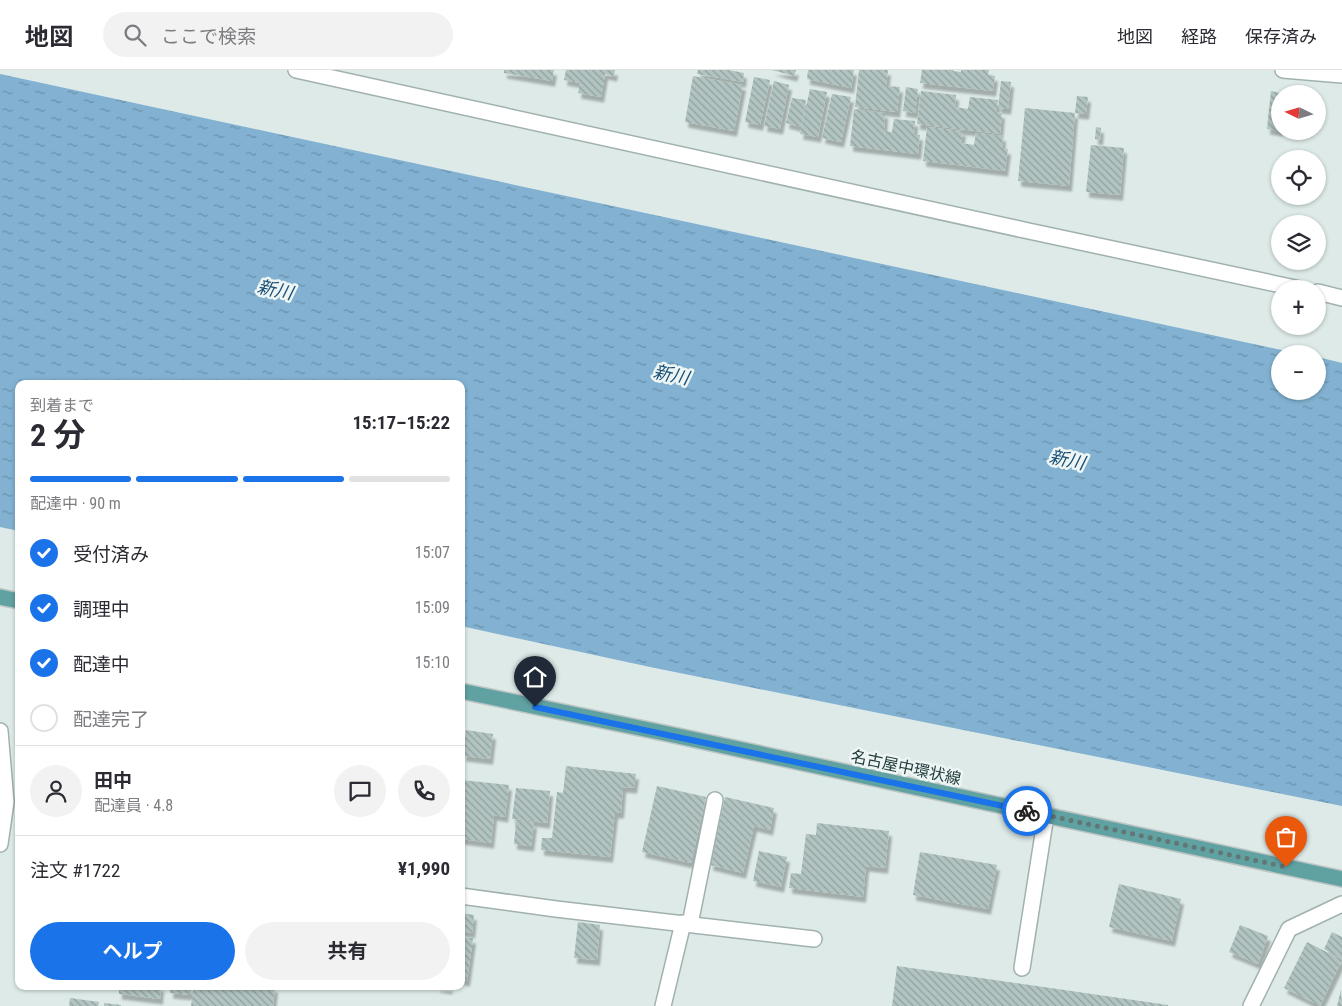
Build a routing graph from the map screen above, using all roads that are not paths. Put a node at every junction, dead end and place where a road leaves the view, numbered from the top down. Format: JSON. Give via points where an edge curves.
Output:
{"nodes":[{"id":1,"x":296,"y":70,"type":"edge"},
{"id":2,"x":1283,"y":70,"type":"edge"},
{"id":3,"x":1342,"y":75,"type":"edge"},
{"id":4,"x":1271,"y":283,"type":"edge"},
{"id":5,"x":1326,"y":294,"type":"edge"},
{"id":6,"x":1342,"y":298,"type":"edge"},
{"id":7,"x":0,"y":597,"type":"edge"},
{"id":8,"x":15,"y":600,"type":"edge"},
{"id":9,"x":465,"y":693,"type":"edge"},
{"id":10,"x":0,"y":731,"type":"edge"},
{"id":11,"x":715,"y":800,"type":"dead end"},
{"id":12,"x":12,"y":802,"type":"edge"},
{"id":13,"x":1046,"y":815,"type":"junction"},
{"id":14,"x":0,"y":844,"type":"edge"},
{"id":15,"x":1342,"y":879,"type":"edge"},
{"id":16,"x":465,"y":897,"type":"edge"},
{"id":17,"x":1342,"y":904,"type":"edge"},
{"id":18,"x":687,"y":923,"type":"junction"},
{"id":19,"x":814,"y":939,"type":"dead end"},
{"id":20,"x":1022,"y":968,"type":"dead end"},
{"id":21,"x":663,"y":1006,"type":"edge"},
{"id":22,"x":1251,"y":1006,"type":"edge"}],
"edges":[{"from":1,"to":4,"type":"street"},
{"from":2,"to":3,"type":"street"},
{"from":5,"to":6,"type":"street"},
{"from":7,"to":8,"type":"main road"},
{"from":9,"to":13,"type":"main road","name":"名古屋中環状線"},
{"from":10,"to":12,"type":"street"},
{"from":11,"to":18,"type":"street"},
{"from":12,"to":14,"type":"street"},
{"from":13,"to":15,"type":"main road","name":"名古屋中環状線"},
{"from":13,"to":20,"type":"street"},
{"from":16,"to":18,"type":"street"},
{"from":17,"to":22,"type":"street","via":[[1289,929]]},
{"from":18,"to":19,"type":"street"},
{"from":18,"to":21,"type":"street"}]}
